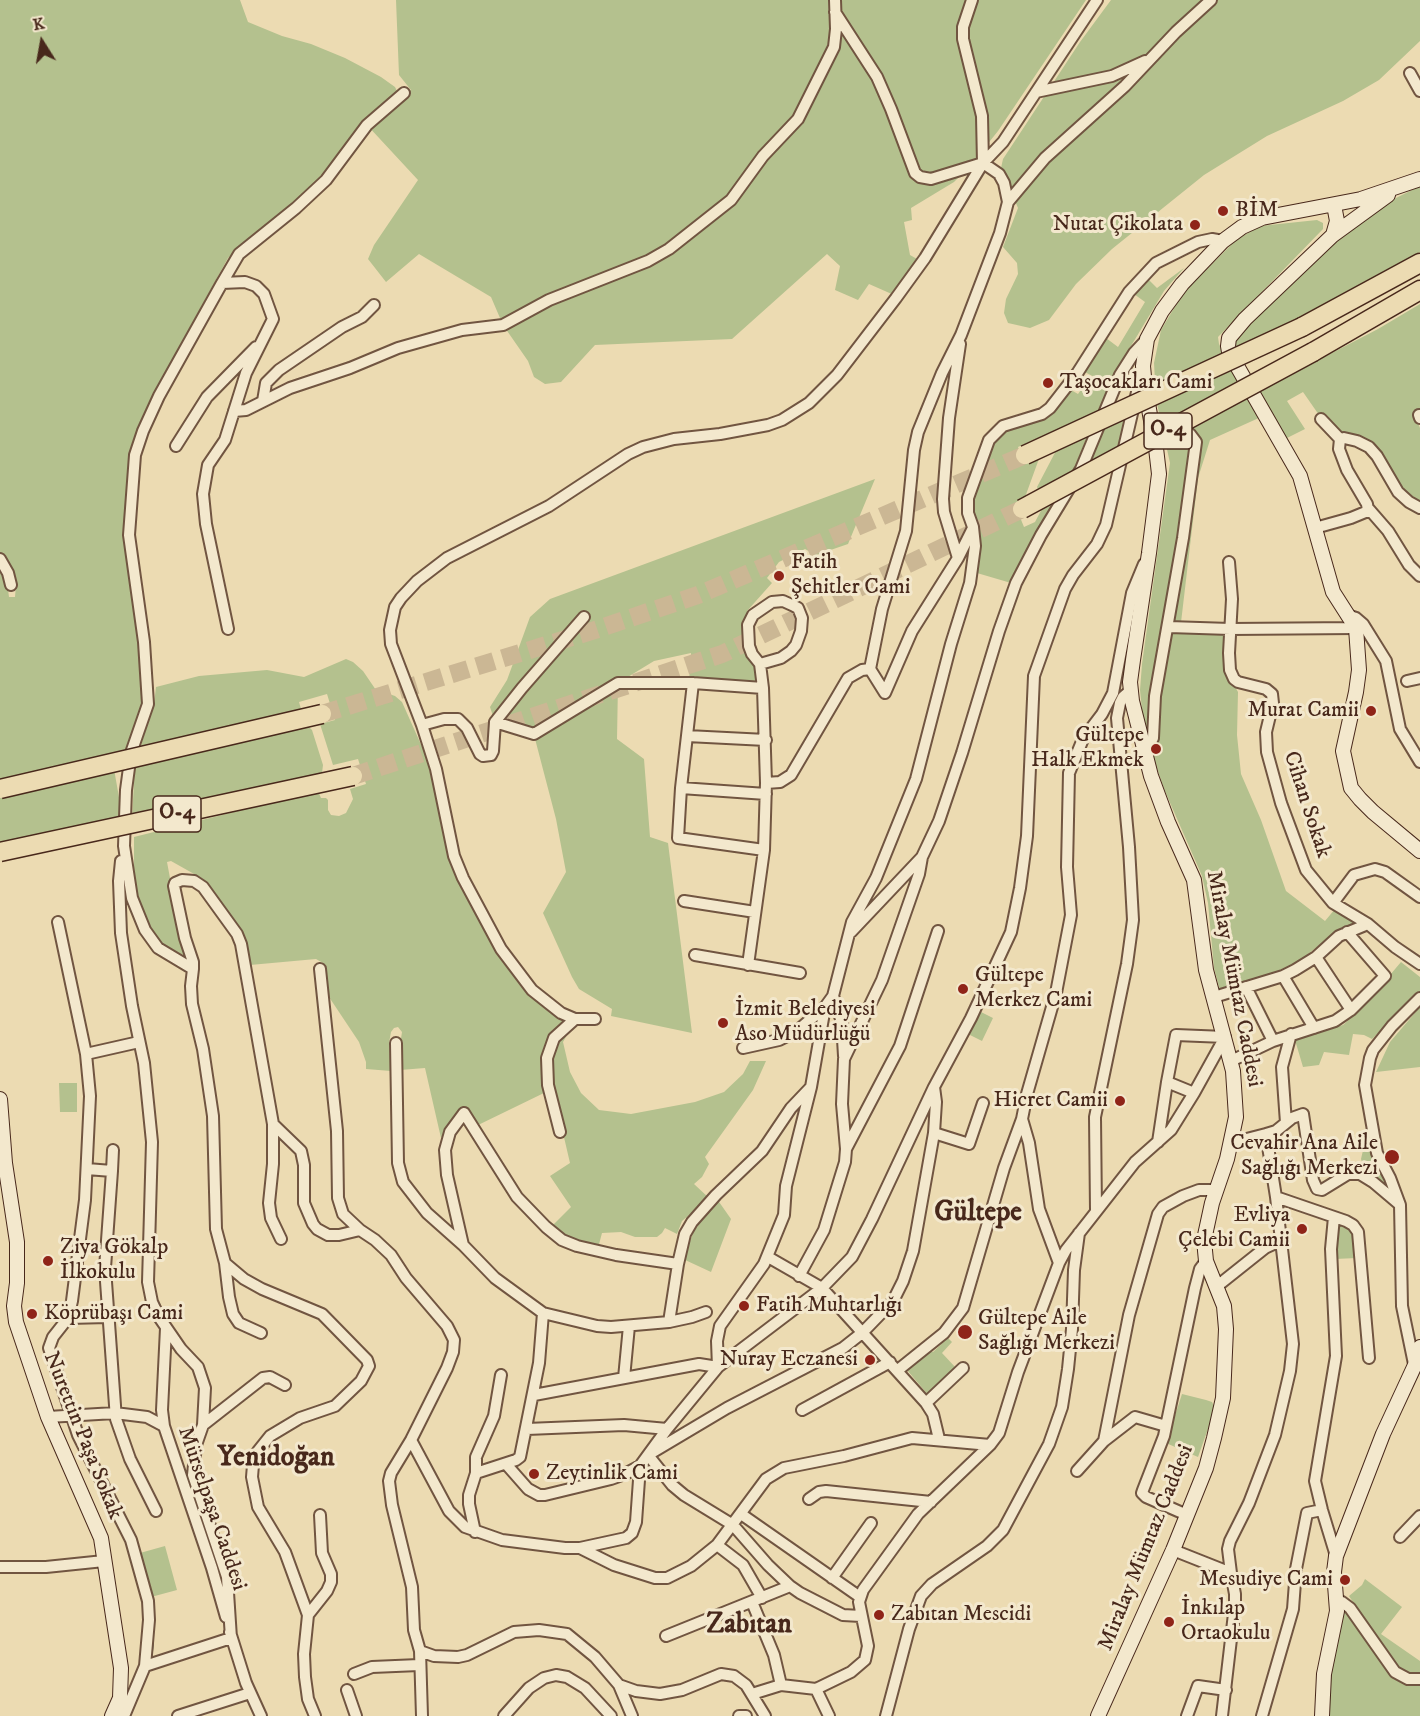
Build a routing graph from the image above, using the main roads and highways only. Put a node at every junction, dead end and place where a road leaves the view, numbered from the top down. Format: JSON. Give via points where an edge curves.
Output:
{"nodes":[{"id":1,"x":1420,"y":179,"type":"edge"},
{"id":2,"x":1399,"y":187,"type":"junction"},
{"id":3,"x":1334,"y":205,"type":"junction"},
{"id":4,"x":1334,"y":235,"type":"junction"},
{"id":5,"x":1420,"y":263,"type":"edge"},
{"id":6,"x":1420,"y":290,"type":"edge"},
{"id":7,"x":1025,"y":455,"type":"tunnel mouth"},
{"id":8,"x":1022,"y":509,"type":"tunnel mouth"},
{"id":9,"x":322,"y":714,"type":"tunnel mouth"},
{"id":10,"x":354,"y":776,"type":"tunnel mouth"},
{"id":11,"x":0,"y":789,"type":"edge"},
{"id":12,"x":1420,"y":851,"type":"edge"},
{"id":13,"x":0,"y":852,"type":"edge"},
{"id":14,"x":0,"y":1099,"type":"edge"},
{"id":15,"x":1420,"y":1347,"type":"edge"},
{"id":16,"x":112,"y":1716,"type":"edge"},
{"id":17,"x":1098,"y":1716,"type":"edge"},
{"id":18,"x":1322,"y":1716,"type":"edge"}],
"edges":[{"from":1,"to":2,"type":"main road"},
{"from":2,"to":3,"type":"main road"},
{"from":2,"to":4,"type":"main road"},
{"from":3,"to":4,"type":"main road"},
{"from":3,"to":17,"type":"main road","name":"Miralay Mümtaz Caddesi","via":[[1256,220],[1223,242],[1170,298],[1147,339],[1144,387],[1159,474],[1133,660],[1134,716],[1162,807],[1194,880],[1203,955],[1231,1061],[1237,1108],[1204,1240],[1206,1261],[1224,1306],[1223,1398],[1206,1468]]},
{"from":4,"to":12,"type":"main road","via":[[1233,332],[1229,352],[1297,470],[1333,592],[1356,628],[1359,670],[1343,752],[1352,788],[1373,812]]},
{"from":5,"to":7,"type":"highway","number":"O-4","bridge":true,"via":[[1302,327]]},
{"from":6,"to":8,"type":"highway","number":"O-4","bridge":true},
{"from":9,"to":11,"type":"highway","bridge":true},
{"from":10,"to":13,"type":"highway","number":"O-4","bridge":true},
{"from":14,"to":16,"type":"main road","name":"Nurettin Paşa Sokak","via":[[17,1242],[14,1315],[48,1417],[101,1538],[121,1668],[120,1698]]},
{"from":15,"to":18,"type":"main road","via":[[1336,1557],[1335,1618],[1324,1674]]}]}
